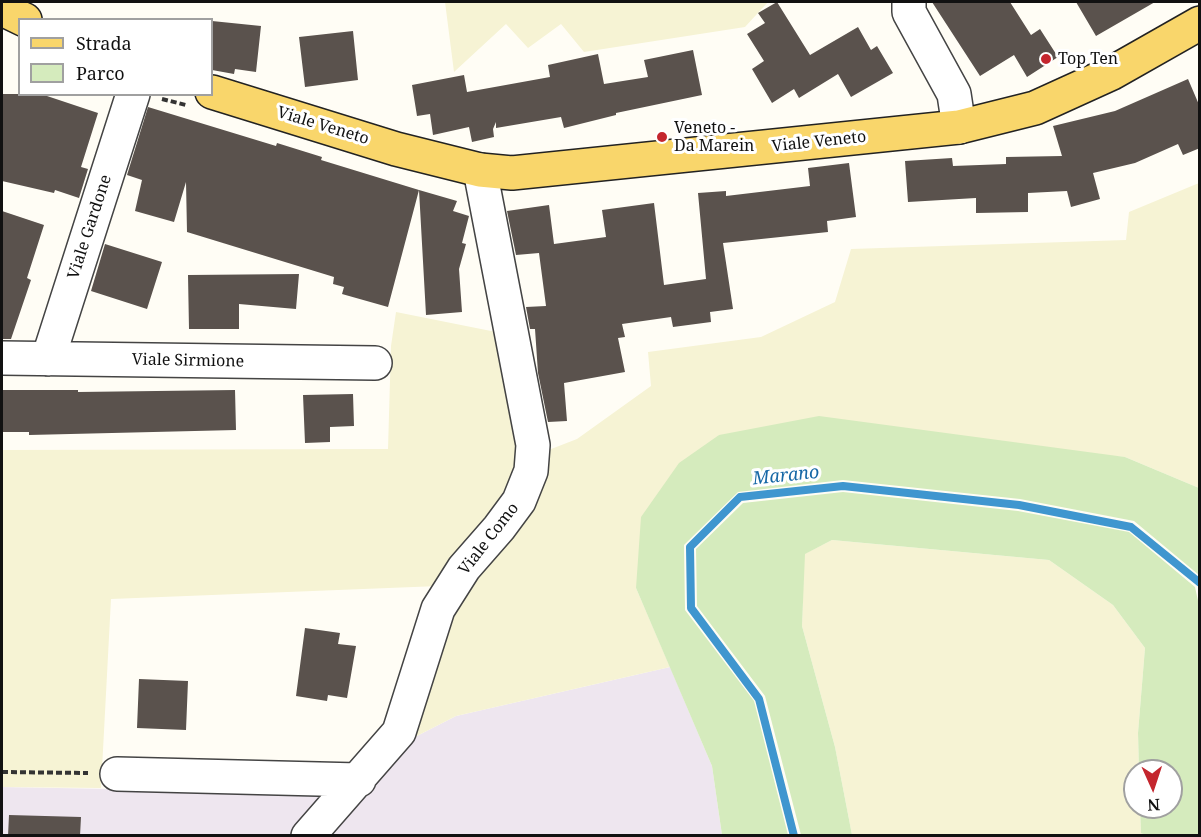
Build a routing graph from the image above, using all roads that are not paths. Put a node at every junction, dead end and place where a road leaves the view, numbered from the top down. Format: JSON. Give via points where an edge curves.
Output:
{"nodes":[{"id":1,"x":909,"y":2,"type":"edge"},
{"id":2,"x":2,"y":9,"type":"edge"},
{"id":3,"x":21,"y":18,"type":"edge"},
{"id":4,"x":1200,"y":23,"type":"edge"},
{"id":5,"x":213,"y":92,"type":"edge"},
{"id":6,"x":132,"y":96,"type":"edge"},
{"id":7,"x":959,"y":127,"type":"junction"},
{"id":8,"x":480,"y":170,"type":"junction"},
{"id":9,"x":2,"y":358,"type":"edge"},
{"id":10,"x":48,"y":359,"type":"junction"},
{"id":11,"x":375,"y":363,"type":"dead end"},
{"id":12,"x":117,"y":774,"type":"road end"},
{"id":13,"x":359,"y":780,"type":"junction"},
{"id":14,"x":308,"y":836,"type":"edge"}],
"edges":[{"from":1,"to":7,"type":"street","via":[[909,12],[954,94]]},
{"from":2,"to":3,"type":"main road"},
{"from":4,"to":7,"type":"main road","name":"Viale Veneto","via":[[1112,73],[1035,108]]},
{"from":5,"to":8,"type":"main road","name":"Viale Veneto","via":[[396,149]]},
{"from":6,"to":10,"type":"street","name":"Viale Gardone"},
{"from":7,"to":8,"type":"main road","name":"Viale Veneto","via":[[512,173]]},
{"from":8,"to":13,"type":"street","name":"Viale Como","via":[[533,445],[531,471],[519,501],[464,568],[438,609],[399,732]]},
{"from":9,"to":10,"type":"street","name":"Viale Sirmione"},
{"from":10,"to":11,"type":"street","name":"Viale Sirmione"},
{"from":12,"to":13,"type":"street"},
{"from":13,"to":14,"type":"street","name":"Viale Como"}]}
